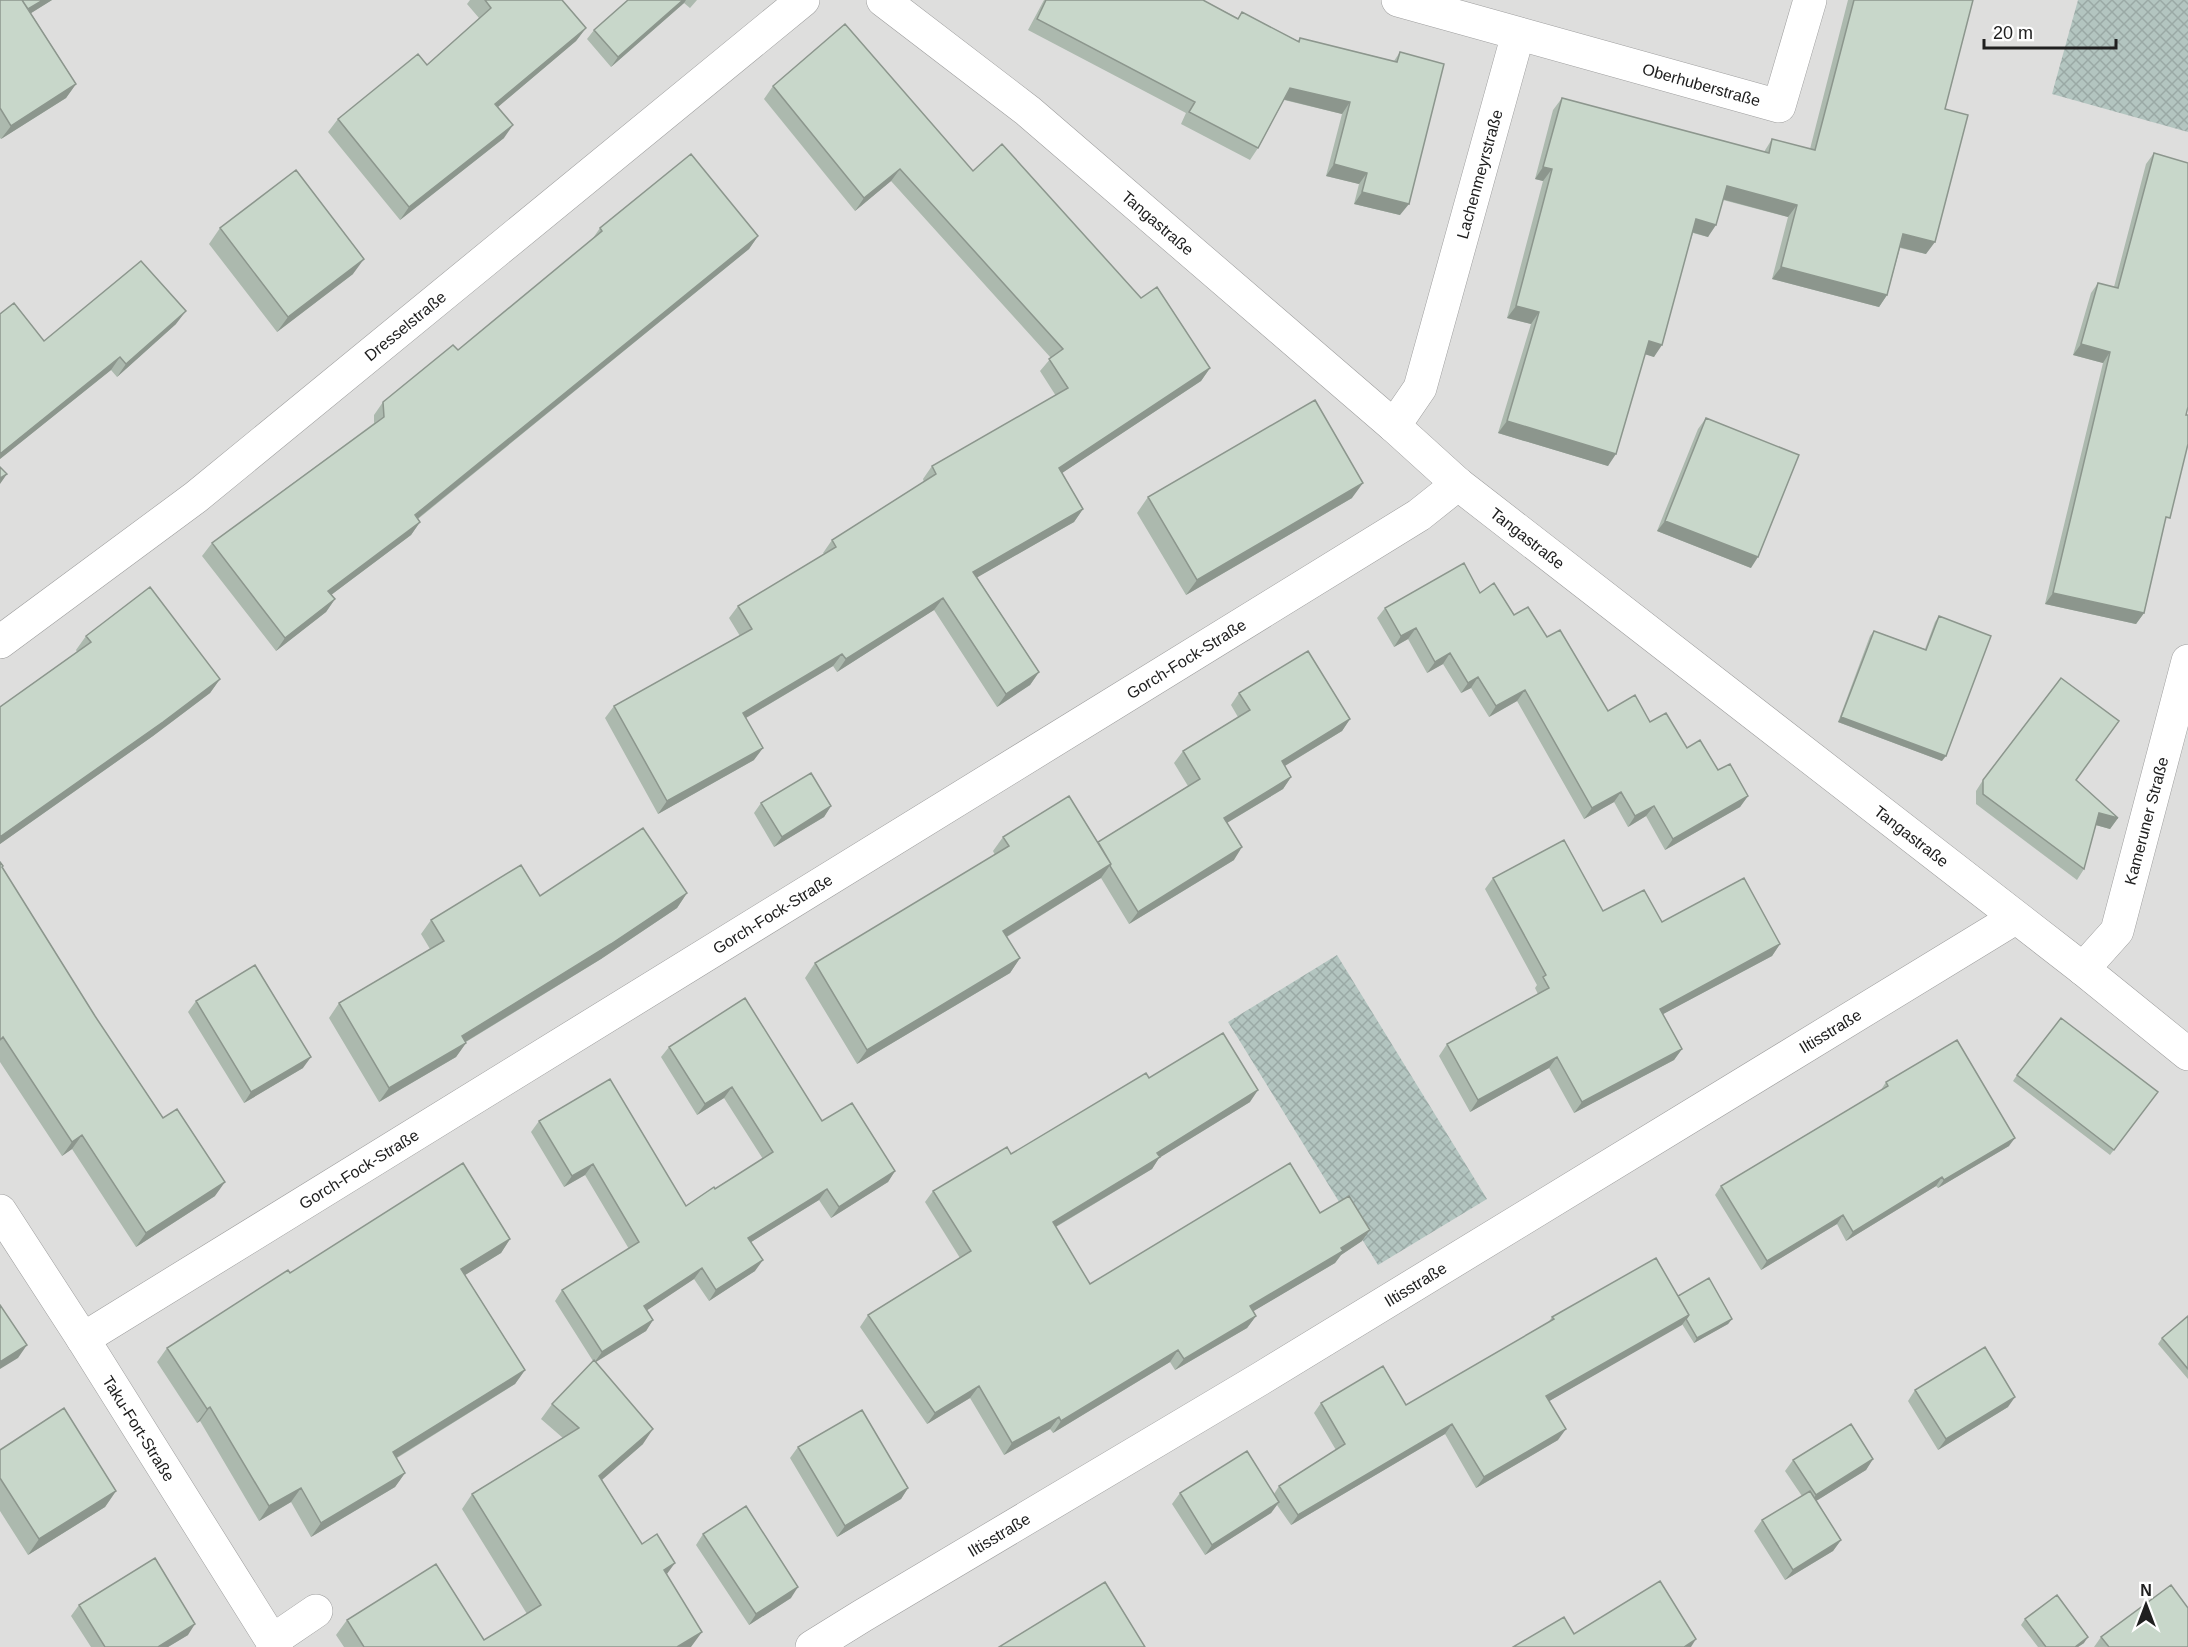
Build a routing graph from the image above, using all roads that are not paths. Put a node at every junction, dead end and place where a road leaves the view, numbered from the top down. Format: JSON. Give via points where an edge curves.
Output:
{"nodes":[{"id":1,"x":803,"y":0,"type":"edge"},
{"id":2,"x":883,"y":0,"type":"edge"},
{"id":3,"x":1398,"y":0,"type":"edge"},
{"id":4,"x":1810,"y":0,"type":"edge"},
{"id":5,"x":1518,"y":34,"type":"junction"},
{"id":6,"x":1394,"y":426,"type":"junction"},
{"id":7,"x":1458,"y":484,"type":"junction"},
{"id":8,"x":0,"y":642,"type":"edge"},
{"id":9,"x":2188,"y":662,"type":"edge"},
{"id":10,"x":2015,"y":918,"type":"junction"},
{"id":11,"x":2083,"y":969,"type":"junction"},
{"id":12,"x":2188,"y":1054,"type":"edge"},
{"id":13,"x":0,"y":1211,"type":"edge"},
{"id":14,"x":83,"y":1340,"type":"junction"},
{"id":15,"x":316,"y":1611,"type":"dead end"},
{"id":16,"x":274,"y":1644,"type":"edge"},
{"id":17,"x":812,"y":1647,"type":"edge"}],
"edges":[{"from":1,"to":8,"type":"street","name":"Dresselstraße","via":[[196,497]]},
{"from":2,"to":6,"type":"street","name":"Tangastraße","via":[[1028,111]]},
{"from":3,"to":5,"type":"street"},
{"from":4,"to":5,"type":"street","name":"Oberhuberstraße","via":[[1779,106]]},
{"from":5,"to":6,"type":"street","name":"Lachenmeyrstraße","via":[[1420,388]]},
{"from":6,"to":7,"type":"street","name":"Tangastraße"},
{"from":7,"to":10,"type":"street","name":"Tangastraße"},
{"from":7,"to":14,"type":"street","name":"Gorch-Fock-Straße","via":[[1409,521]]},
{"from":9,"to":11,"type":"street","name":"Kameruner Straße","via":[[2117,931]]},
{"from":10,"to":11,"type":"street","name":"Tangastraße"},
{"from":10,"to":17,"type":"street","name":"Iltisstraße"},
{"from":11,"to":12,"type":"street","name":"Tangastraße"},
{"from":13,"to":14,"type":"street","name":"Taku-Fort-Straße"},
{"from":14,"to":16,"type":"street","name":"Taku-Fort-Straße"},
{"from":15,"to":16,"type":"street"}]}
